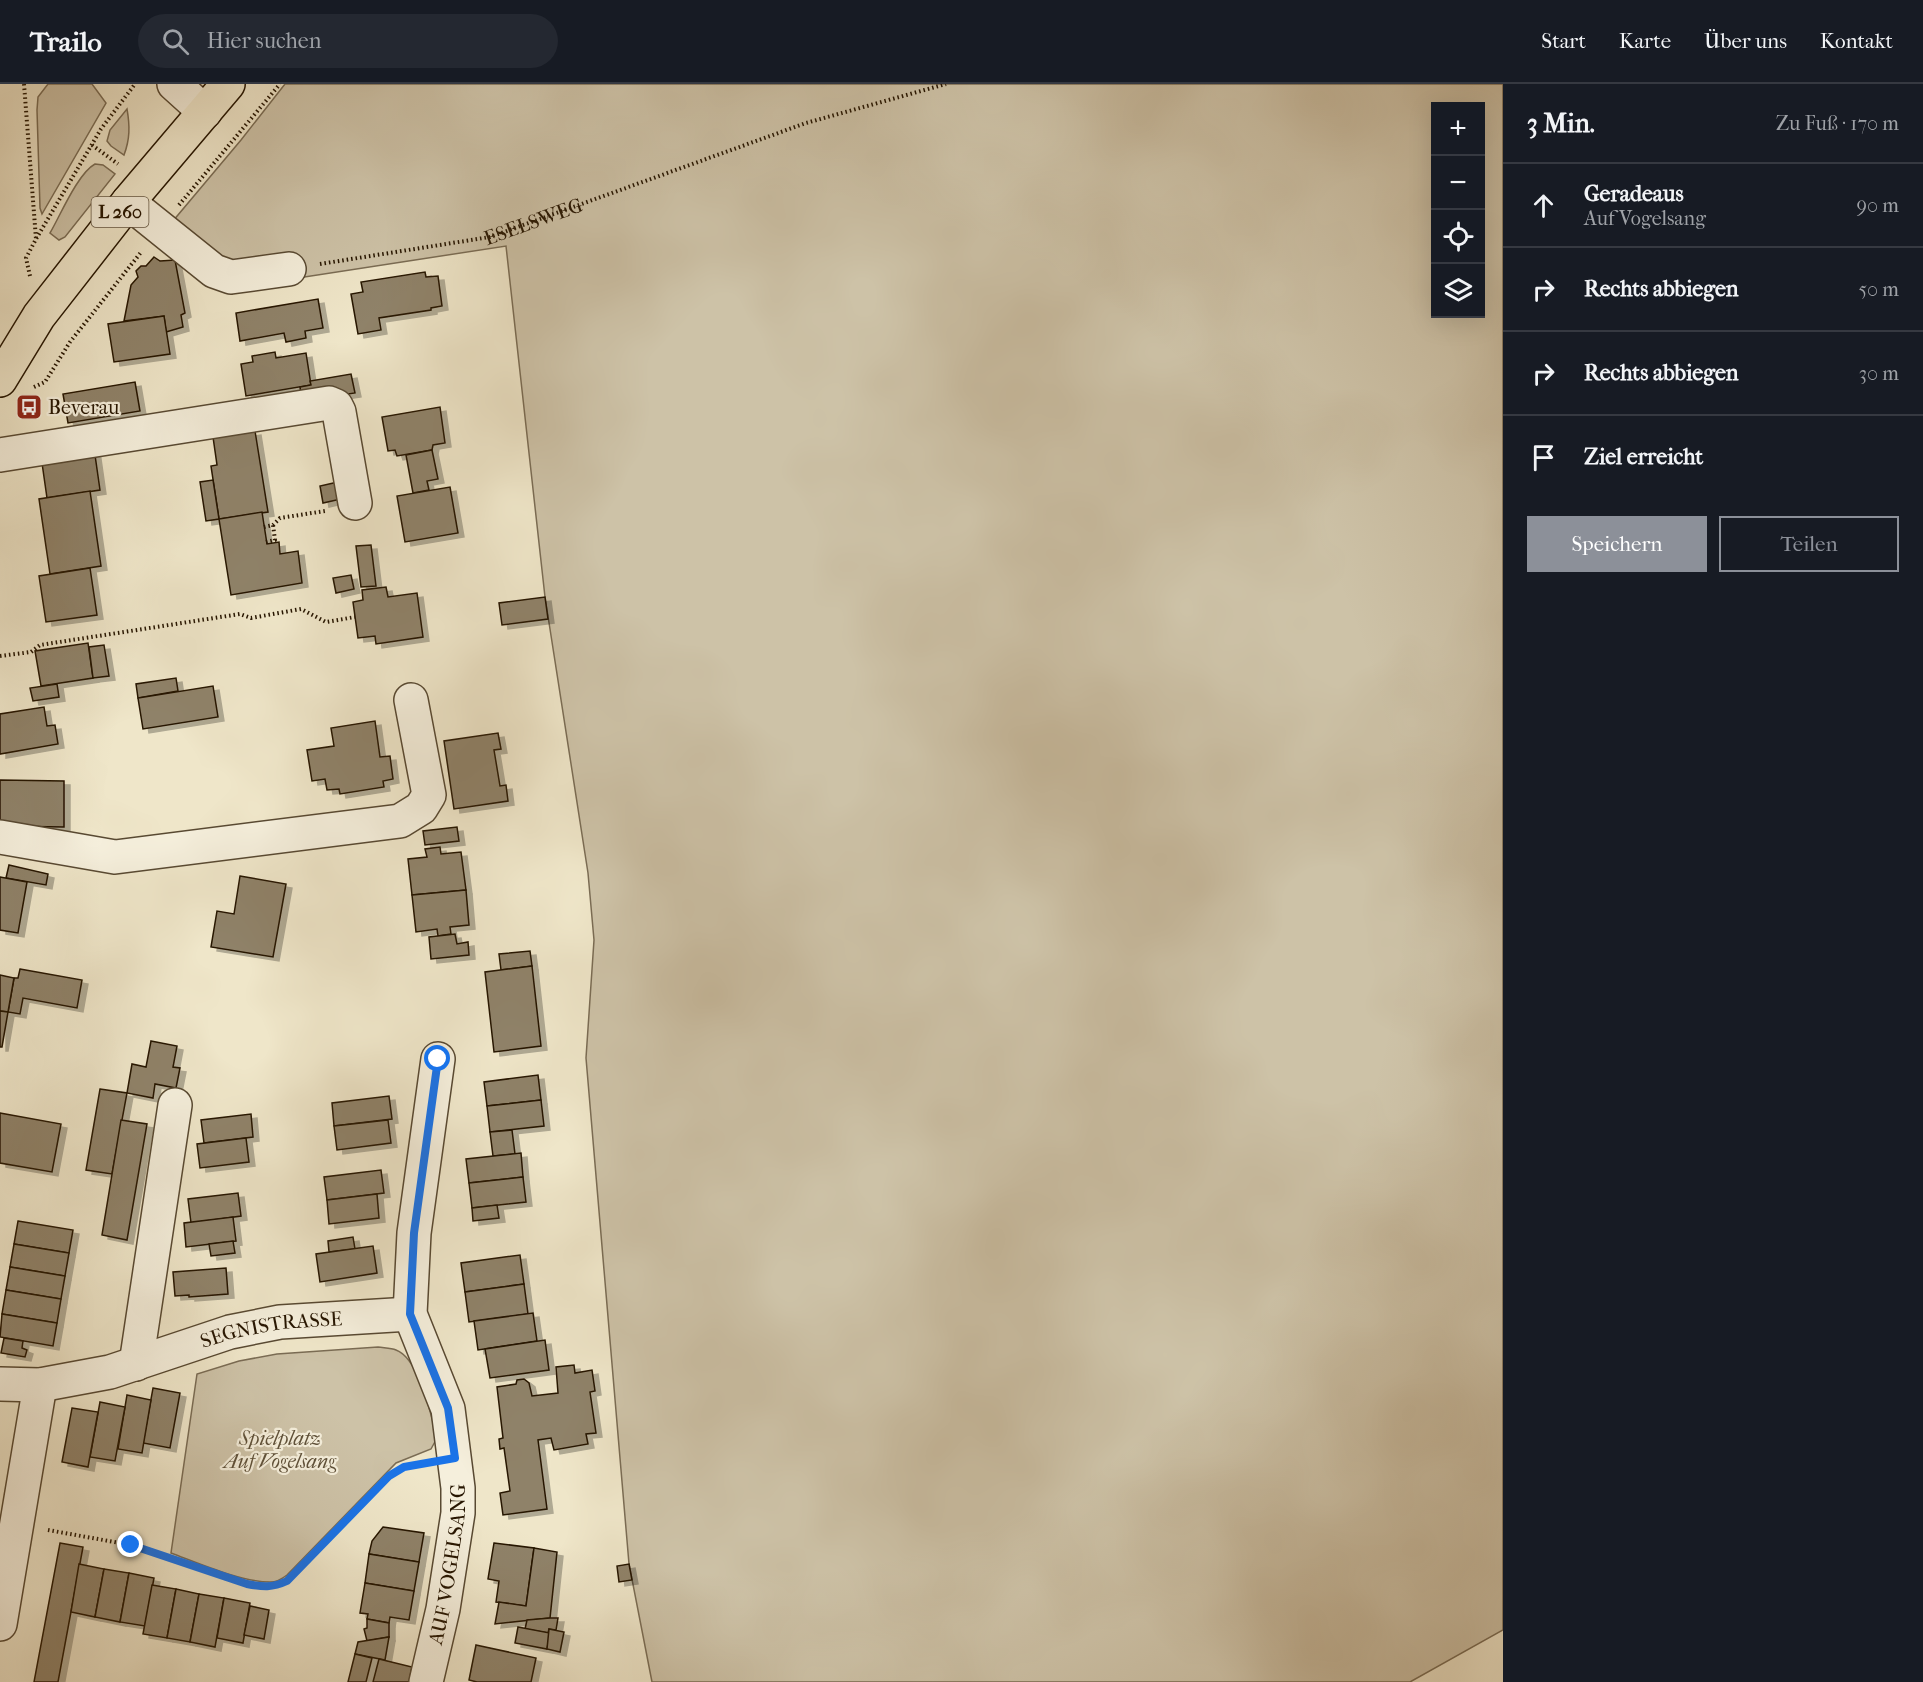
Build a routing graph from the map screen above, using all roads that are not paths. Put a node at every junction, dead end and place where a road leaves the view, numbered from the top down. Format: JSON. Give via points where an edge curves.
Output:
{"nodes":[{"id":1,"x":174,"y":84,"type":"edge"},
{"id":2,"x":228,"y":84,"type":"edge"},
{"id":3,"x":205,"y":112,"type":"junction"},
{"id":4,"x":129,"y":202,"type":"junction"},
{"id":5,"x":289,"y":269,"type":"road end"},
{"id":6,"x":13,"y":386,"type":"edge"},
{"id":7,"x":0,"y":455,"type":"edge"},
{"id":8,"x":345,"y":506,"type":"road end"},
{"id":9,"x":411,"y":700,"type":"dead end"},
{"id":10,"x":0,"y":837,"type":"edge"},
{"id":11,"x":375,"y":845,"type":"dead end"},
{"id":12,"x":0,"y":857,"type":"edge"},
{"id":13,"x":438,"y":1059,"type":"dead end"},
{"id":14,"x":175,"y":1105,"type":"dead end"},
{"id":15,"x":410,"y":1314,"type":"junction"},
{"id":16,"x":136,"y":1364,"type":"junction"},
{"id":17,"x":0,"y":1384,"type":"edge"},
{"id":18,"x":40,"y":1384,"type":"junction"},
{"id":19,"x":0,"y":1624,"type":"edge"},
{"id":20,"x":426,"y":1682,"type":"edge"}],
"edges":[{"from":1,"to":3,"type":"street"},
{"from":2,"to":3,"type":"main road","number":"L 260"},
{"from":3,"to":4,"type":"main road","number":"L 260"},
{"from":4,"to":5,"type":"street","via":[[167,219],[214,271],[231,277]]},
{"from":4,"to":6,"type":"main road","number":"L 260","via":[[39,316]]},
{"from":7,"to":8,"type":"street","via":[[329,404],[339,412]]},
{"from":9,"to":10,"type":"street","via":[[429,795],[421,808],[400,821],[115,857]]},
{"from":11,"to":12,"type":"street","via":[[118,876]]},
{"from":13,"to":15,"type":"street","name":"AUF VOGELSANG","via":[[414,1233]]},
{"from":14,"to":16,"type":"street"},
{"from":15,"to":16,"type":"street","name":"SEGNISTRASSE","via":[[270,1324],[230,1332]]},
{"from":15,"to":20,"type":"street","name":"AUF VOGELSANG","via":[[448,1408],[458,1488],[458,1513],[443,1609]]},
{"from":16,"to":18,"type":"street","name":"SEGNISTRASSE"},
{"from":17,"to":18,"type":"street","name":"SEGNISTRASSE"},
{"from":18,"to":19,"type":"street"}]}
